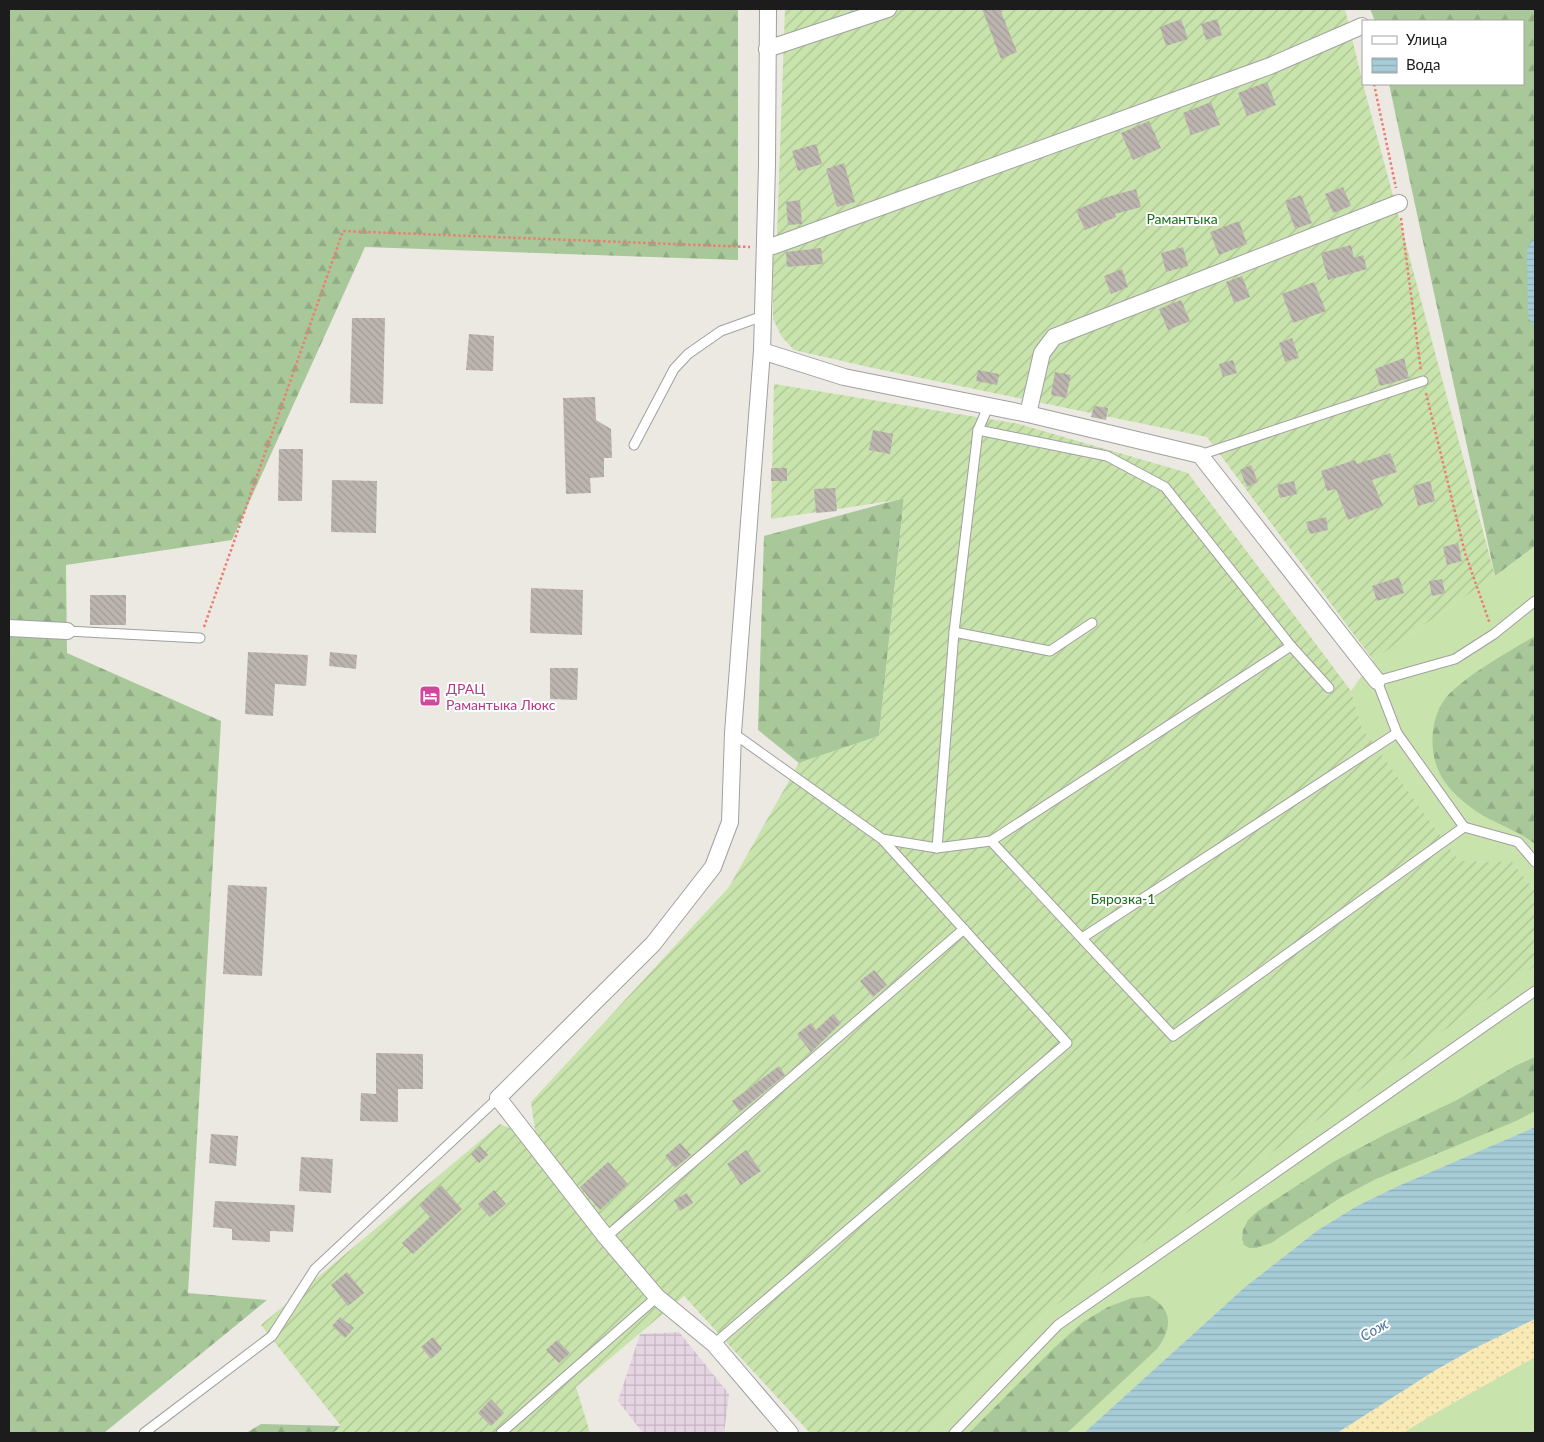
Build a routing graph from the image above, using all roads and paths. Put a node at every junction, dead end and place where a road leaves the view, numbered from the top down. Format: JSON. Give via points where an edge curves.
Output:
{"nodes":[{"id":1,"x":768,"y":9,"type":"edge"},
{"id":2,"x":888,"y":9,"type":"edge"},
{"id":3,"x":1362,"y":26,"type":"edge"},
{"id":4,"x":768,"y":49,"type":"junction"},
{"id":5,"x":1374,"y":85,"type":"edge"},
{"id":6,"x":1399,"y":204,"type":"junction"},
{"id":7,"x":764,"y":247,"type":"junction"},
{"id":8,"x":763,"y":316,"type":"junction"},
{"id":9,"x":762,"y":351,"type":"junction"},
{"id":10,"x":1423,"y":381,"type":"junction"},
{"id":11,"x":988,"y":407,"type":"junction"},
{"id":12,"x":1028,"y":414,"type":"junction"},
{"id":13,"x":978,"y":430,"type":"junction"},
{"id":14,"x":634,"y":445,"type":"dead end"},
{"id":15,"x":1200,"y":455,"type":"junction"},
{"id":16,"x":1535,"y":601,"type":"edge"},
{"id":17,"x":1092,"y":623,"type":"dead end"},
{"id":18,"x":9,"y":628,"type":"edge"},
{"id":19,"x":67,"y":631,"type":"joint"},
{"id":20,"x":954,"y":632,"type":"junction"},
{"id":21,"x":1494,"y":634,"type":"junction"},
{"id":22,"x":200,"y":638,"type":"joint"},
{"id":23,"x":1291,"y":646,"type":"junction"},
{"id":24,"x":1376,"y":680,"type":"junction"},
{"id":25,"x":1329,"y":688,"type":"dead end"},
{"id":26,"x":734,"y":733,"type":"junction"},
{"id":27,"x":1397,"y":733,"type":"junction"},
{"id":28,"x":1464,"y":827,"type":"junction"},
{"id":29,"x":882,"y":839,"type":"junction"},
{"id":30,"x":991,"y":841,"type":"junction"},
{"id":31,"x":937,"y":848,"type":"junction"},
{"id":32,"x":1535,"y":862,"type":"edge"},
{"id":33,"x":964,"y":929,"type":"junction"},
{"id":34,"x":1082,"y":938,"type":"junction"},
{"id":35,"x":1535,"y":990,"type":"edge"},
{"id":36,"x":498,"y":1098,"type":"junction"},
{"id":37,"x":606,"y":1238,"type":"junction"},
{"id":38,"x":657,"y":1297,"type":"junction"},
{"id":39,"x":714,"y":1344,"type":"junction"},
{"id":40,"x":144,"y":1433,"type":"edge"},
{"id":41,"x":501,"y":1433,"type":"edge"},
{"id":42,"x":790,"y":1433,"type":"edge"},
{"id":43,"x":954,"y":1433,"type":"edge"}],
"edges":[{"from":1,"to":4,"type":"street"},
{"from":2,"to":4,"type":"street"},
{"from":3,"to":7,"type":"street","via":[[1270,66]]},
{"from":4,"to":7,"type":"street"},
{"from":5,"to":6,"type":"path"},
{"from":6,"to":10,"type":"path"},
{"from":6,"to":12,"type":"street","via":[[1054,337],[1042,353]]},
{"from":7,"to":8,"type":"street"},
{"from":7,"to":22,"type":"path","via":[[342,231]]},
{"from":8,"to":9,"type":"street"},
{"from":8,"to":14,"type":"lane","via":[[721,331],[688,354],[674,369]]},
{"from":9,"to":11,"type":"street","via":[[844,377]]},
{"from":9,"to":26,"type":"street"},
{"from":10,"to":15,"type":"lane"},
{"from":10,"to":21,"type":"path","via":[[1465,553]]},
{"from":11,"to":12,"type":"street"},
{"from":11,"to":13,"type":"lane"},
{"from":12,"to":15,"type":"street"},
{"from":13,"to":20,"type":"lane"},
{"from":13,"to":23,"type":"lane","via":[[1107,456],[1165,486]]},
{"from":15,"to":24,"type":"street"},
{"from":16,"to":21,"type":"lane"},
{"from":17,"to":20,"type":"lane","via":[[1050,651]]},
{"from":18,"to":19,"type":"street"},
{"from":19,"to":22,"type":"lane"},
{"from":20,"to":31,"type":"lane"},
{"from":21,"to":24,"type":"lane","via":[[1454,659]]},
{"from":23,"to":25,"type":"lane"},
{"from":23,"to":30,"type":"lane"},
{"from":24,"to":27,"type":"lane"},
{"from":26,"to":29,"type":"lane"},
{"from":26,"to":36,"type":"street","via":[[730,822],[713,867],[653,944]]},
{"from":27,"to":28,"type":"lane"},
{"from":27,"to":34,"type":"lane"},
{"from":28,"to":32,"type":"lane","via":[[1518,842]]},
{"from":28,"to":34,"type":"lane","via":[[1173,1036]]},
{"from":29,"to":31,"type":"lane"},
{"from":29,"to":33,"type":"lane"},
{"from":30,"to":31,"type":"lane"},
{"from":30,"to":34,"type":"lane"},
{"from":33,"to":37,"type":"lane"},
{"from":33,"to":39,"type":"lane","via":[[1067,1043]]},
{"from":35,"to":43,"type":"lane","via":[[1058,1325]]},
{"from":36,"to":37,"type":"street"},
{"from":36,"to":40,"type":"lane","via":[[315,1269],[272,1336]]},
{"from":37,"to":38,"type":"street"},
{"from":38,"to":39,"type":"street"},
{"from":38,"to":41,"type":"lane"},
{"from":39,"to":42,"type":"street"}]}
